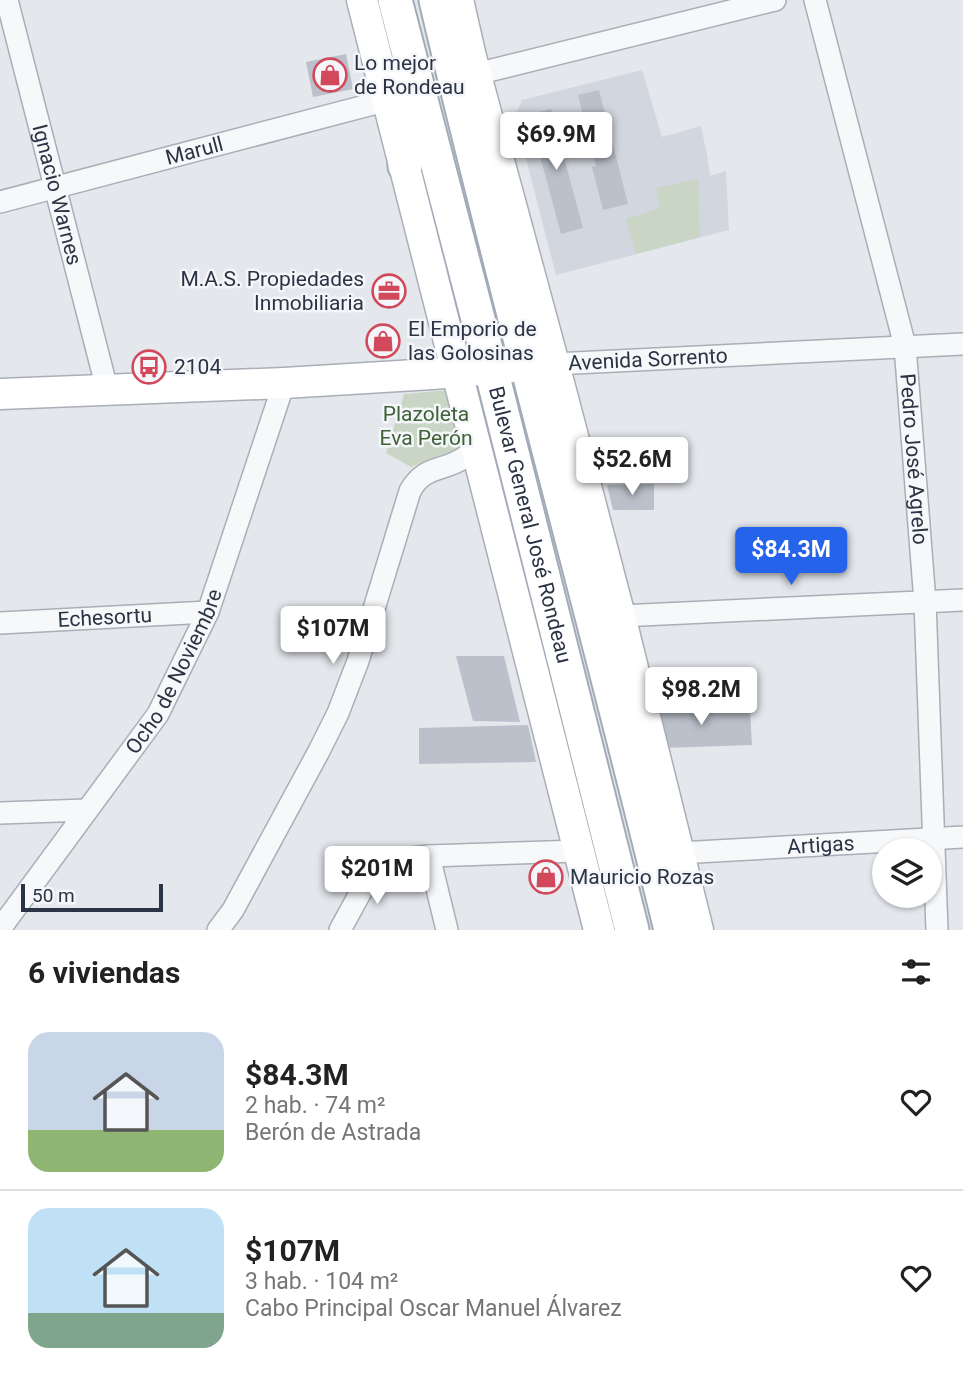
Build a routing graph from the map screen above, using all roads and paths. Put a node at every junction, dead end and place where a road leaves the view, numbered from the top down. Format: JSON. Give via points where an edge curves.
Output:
{"nodes":[{"id":1,"x":7,"y":0,"type":"edge"},
{"id":2,"x":362,"y":0,"type":"edge"},
{"id":3,"x":436,"y":0,"type":"edge"},
{"id":4,"x":458,"y":0,"type":"edge"},
{"id":5,"x":775,"y":0,"type":"edge"},
{"id":6,"x":815,"y":0,"type":"edge"},
{"id":7,"x":399,"y":15,"type":"edge"},
{"id":8,"x":473,"y":66,"type":"junction"},
{"id":9,"x":388,"y":100,"type":"junction"},
{"id":10,"x":473,"y":158,"type":"junction"},
{"id":11,"x":405,"y":166,"type":"junction"},
{"id":12,"x":55,"y":187,"type":"junction"},
{"id":13,"x":0,"y":202,"type":"edge"},
{"id":14,"x":963,"y":344,"type":"edge"},
{"id":15,"x":905,"y":346,"type":"junction"},
{"id":16,"x":540,"y":365,"type":"junction"},
{"id":17,"x":491,"y":369,"type":"junction"},
{"id":18,"x":457,"y":372,"type":"junction"},
{"id":19,"x":284,"y":383,"type":"junction"},
{"id":20,"x":107,"y":389,"type":"junction"},
{"id":21,"x":0,"y":394,"type":"edge"},
{"id":22,"x":476,"y":449,"type":"junction"},
{"id":23,"x":963,"y":600,"type":"edge"},
{"id":24,"x":925,"y":602,"type":"junction"},
{"id":25,"x":208,"y":612,"type":"junction"},
{"id":26,"x":620,"y":616,"type":"junction"},
{"id":27,"x":0,"y":623,"type":"edge"},
{"id":28,"x":639,"y":693,"type":"junction"},
{"id":29,"x":637,"y":790,"type":"junction"},
{"id":30,"x":87,"y":810,"type":"junction"},
{"id":31,"x":0,"y":813,"type":"edge"},
{"id":32,"x":963,"y":837,"type":"edge"},
{"id":33,"x":933,"y":838,"type":"edge"},
{"id":34,"x":942,"y":838,"type":"edge"},
{"id":35,"x":872,"y":842,"type":"edge"},
{"id":36,"x":579,"y":851,"type":"junction"},
{"id":37,"x":679,"y":853,"type":"junction"},
{"id":38,"x":429,"y":856,"type":"junction"},
{"id":39,"x":936,"y":908,"type":"edge"},
{"id":40,"x":0,"y":929,"type":"edge"},
{"id":41,"x":218,"y":930,"type":"edge"},
{"id":42,"x":340,"y":930,"type":"edge"},
{"id":43,"x":447,"y":930,"type":"edge"},
{"id":44,"x":599,"y":930,"type":"edge"},
{"id":45,"x":632,"y":930,"type":"edge"},
{"id":46,"x":671,"y":930,"type":"edge"},
{"id":47,"x":698,"y":930,"type":"edge"},
{"id":48,"x":937,"y":930,"type":"edge"}],
"edges":[{"from":1,"to":12,"type":"street","name":"Ignacio Warnes"},
{"from":2,"to":9,"type":"main road","name":"Bulevar General José Rondeau"},
{"from":3,"to":10,"type":"main road","name":"Bulevar General José Rondeau"},
{"from":4,"to":8,"type":"main road","name":"Bulevar General José Rondeau"},
{"from":5,"to":8,"type":"street"},
{"from":6,"to":15,"type":"street","name":"Pedro José Agrelo"},
{"from":7,"to":11,"type":"main road"},
{"from":7,"to":17,"type":"main road","name":"Bulevar General José Rondeau"},
{"from":8,"to":10,"type":"main road"},
{"from":8,"to":16,"type":"main road","name":"Bulevar General José Rondeau"},
{"from":9,"to":11,"type":"main road","name":"Bulevar General José Rondeau"},
{"from":9,"to":12,"type":"street","name":"Marull"},
{"from":10,"to":16,"type":"main road","name":"Bulevar General José Rondeau"},
{"from":11,"to":18,"type":"main road","name":"Bulevar General José Rondeau"},
{"from":12,"to":13,"type":"street","name":"Marull"},
{"from":12,"to":20,"type":"street","name":"Ignacio Warnes"},
{"from":14,"to":15,"type":"street","name":"Avenida Sorrento"},
{"from":15,"to":16,"type":"street","name":"Avenida Sorrento"},
{"from":15,"to":24,"type":"street","name":"Pedro José Agrelo"},
{"from":16,"to":17,"type":"main road","name":"Avenida Sorrento"},
{"from":16,"to":26,"type":"main road","name":"Bulevar General José Rondeau"},
{"from":16,"to":29,"type":"main road","name":"Bulevar General José Rondeau"},
{"from":17,"to":18,"type":"main road","name":"Avenida Sorrento"},
{"from":17,"to":45,"type":"main road","name":"Bulevar General José Rondeau"},
{"from":18,"to":19,"type":"main road","name":"Avenida Sorrento"},
{"from":18,"to":22,"type":"main road","name":"Bulevar General José Rondeau"},
{"from":19,"to":20,"type":"main road","name":"Avenida Sorrento"},
{"from":19,"to":25,"type":"street","name":"Ocho de Noviembre"},
{"from":20,"to":21,"type":"main road","name":"Avenida Sorrento"},
{"from":22,"to":36,"type":"main road","name":"Bulevar General José Rondeau"},
{"from":22,"to":41,"type":"street","via":[[417,479],[410,491],[338,713]]},
{"from":23,"to":24,"type":"street"},
{"from":24,"to":26,"type":"street"},
{"from":24,"to":33,"type":"street","name":"Pedro José Agrelo"},
{"from":25,"to":27,"type":"street","name":"Echesortu"},
{"from":25,"to":30,"type":"street","name":"Ocho de Noviembre","via":[[158,714]]},
{"from":26,"to":28,"type":"main road","name":"Bulevar General José Rondeau"},
{"from":28,"to":29,"type":"main road"},
{"from":28,"to":37,"type":"main road","name":"Bulevar General José Rondeau"},
{"from":29,"to":46,"type":"main road","name":"Bulevar General José Rondeau"},
{"from":30,"to":31,"type":"street"},
{"from":30,"to":40,"type":"street","name":"Ocho de Noviembre"},
{"from":32,"to":34,"type":"street","name":"Artigas"},
{"from":35,"to":37,"type":"street","name":"Artigas"},
{"from":36,"to":38,"type":"street"},
{"from":36,"to":44,"type":"main road","name":"Bulevar General José Rondeau"},
{"from":37,"to":47,"type":"main road","name":"Bulevar General José Rondeau"},
{"from":38,"to":42,"type":"street","via":[[377,862]]},
{"from":38,"to":43,"type":"street"},
{"from":39,"to":48,"type":"street","name":"Pedro José Agrelo"}]}
